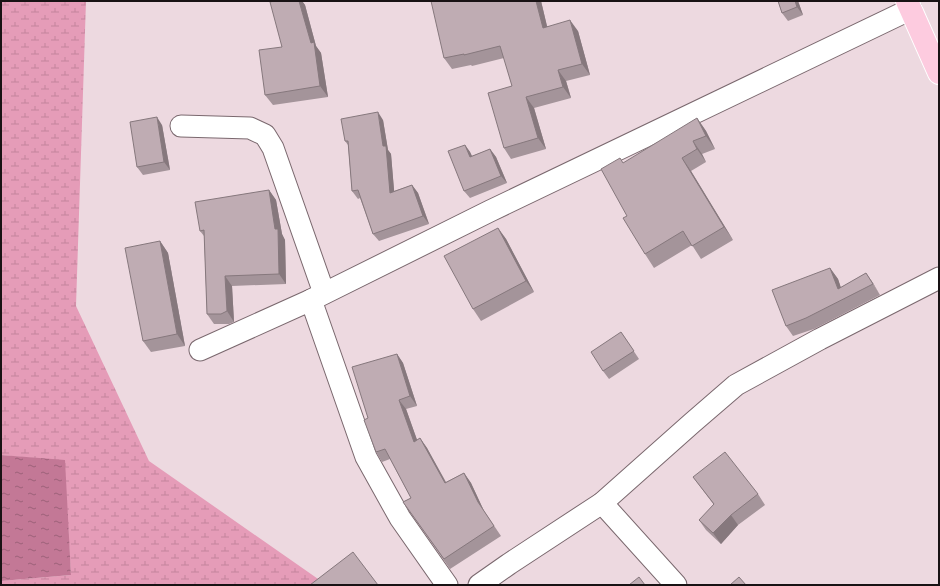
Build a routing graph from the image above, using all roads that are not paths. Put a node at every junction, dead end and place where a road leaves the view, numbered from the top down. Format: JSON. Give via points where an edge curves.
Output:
{"nodes":[{"id":1,"x":909,"y":5,"type":"edge"},
{"id":2,"x":939,"y":73,"type":"edge"},
{"id":3,"x":181,"y":126,"type":"dead end"},
{"id":4,"x":939,"y":278,"type":"edge"},
{"id":5,"x":318,"y":296,"type":"junction"},
{"id":6,"x":200,"y":350,"type":"dead end"},
{"id":7,"x":602,"y":503,"type":"junction"},
{"id":8,"x":447,"y":585,"type":"edge"},
{"id":9,"x":479,"y":585,"type":"edge"},
{"id":10,"x":676,"y":585,"type":"edge"}],
"edges":[{"from":1,"to":2,"type":"main road"},
{"from":1,"to":5,"type":"street"},
{"from":3,"to":5,"type":"street","via":[[250,128],[265,135],[273,148]]},
{"from":4,"to":7,"type":"street","via":[[736,385]]},
{"from":5,"to":6,"type":"street"},
{"from":5,"to":8,"type":"street","via":[[366,457],[400,518]]},
{"from":7,"to":9,"type":"street"},
{"from":7,"to":10,"type":"street"}]}
